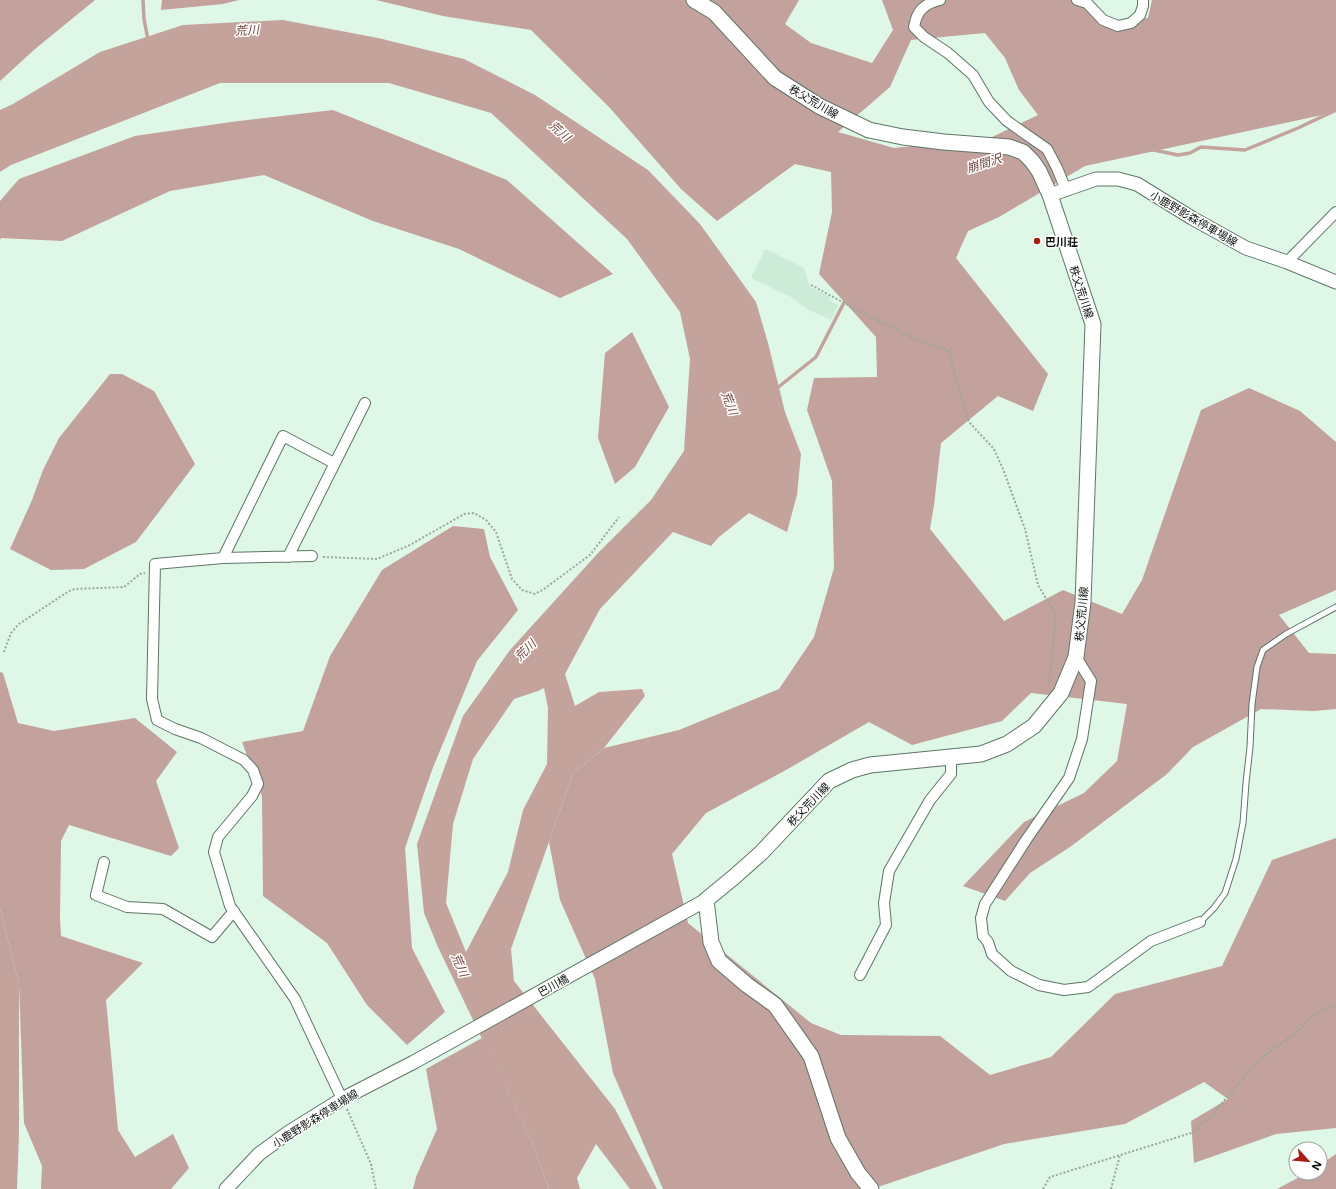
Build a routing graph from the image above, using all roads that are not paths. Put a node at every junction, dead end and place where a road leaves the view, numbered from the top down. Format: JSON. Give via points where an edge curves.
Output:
{"nodes":[{"id":1,"x":694,"y":0,"type":"edge"},
{"id":2,"x":940,"y":0,"type":"edge"},
{"id":3,"x":1077,"y":0,"type":"edge"},
{"id":4,"x":1143,"y":0,"type":"edge"},
{"id":5,"x":1066,"y":190,"type":"junction"},
{"id":6,"x":1050,"y":195,"type":"junction"},
{"id":7,"x":1336,"y":212,"type":"edge"},
{"id":8,"x":1288,"y":262,"type":"junction"},
{"id":9,"x":1336,"y":282,"type":"edge"},
{"id":10,"x":365,"y":403,"type":"dead end"},
{"id":11,"x":334,"y":463,"type":"junction"},
{"id":12,"x":312,"y":556,"type":"road end"},
{"id":13,"x":288,"y":557,"type":"junction"},
{"id":14,"x":223,"y":558,"type":"junction"},
{"id":15,"x":1336,"y":607,"type":"edge"},
{"id":16,"x":1076,"y":657,"type":"junction"},
{"id":17,"x":951,"y":757,"type":"junction"},
{"id":18,"x":104,"y":862,"type":"dead end"},
{"id":19,"x":706,"y":900,"type":"junction"},
{"id":20,"x":234,"y":911,"type":"junction"},
{"id":21,"x":1200,"y":922,"type":"joint"},
{"id":22,"x":860,"y":975,"type":"dead end"},
{"id":23,"x":414,"y":1062,"type":"joint"},
{"id":24,"x":342,"y":1099,"type":"junction"},
{"id":25,"x":226,"y":1189,"type":"edge"},
{"id":26,"x":871,"y":1189,"type":"edge"}],
"edges":[{"from":1,"to":6,"type":"main road","name":"秩父荒川線","via":[[714,12],[775,78],[819,106],[869,130],[944,142],[1009,147],[1023,152],[1039,171]]},
{"from":2,"to":5,"type":"street","via":[[930,2],[922,8],[914,27],[973,75],[990,102],[1007,122],[1047,149]]},
{"from":3,"to":4,"type":"street","via":[[1087,3],[1103,20],[1118,26],[1131,23],[1140,16],[1144,6]]},
{"from":5,"to":6,"type":"main road","name":"小鹿野影森停車場線"},
{"from":5,"to":8,"type":"main road","name":"小鹿野影森停車場線","via":[[1096,179],[1118,179],[1137,184],[1246,248]]},
{"from":6,"to":16,"type":"main road","name":"秩父荒川線","via":[[1093,324],[1083,602]]},
{"from":7,"to":8,"type":"street"},
{"from":8,"to":9,"type":"main road","name":"小鹿野影森停車場線"},
{"from":10,"to":11,"type":"street"},
{"from":11,"to":13,"type":"street"},
{"from":11,"to":14,"type":"street","via":[[283,436]]},
{"from":12,"to":13,"type":"street"},
{"from":13,"to":14,"type":"street"},
{"from":14,"to":20,"type":"street","via":[[156,564],[152,699],[157,720],[201,738],[244,760],[253,770],[258,784],[252,796],[218,837],[214,852],[230,906]]},
{"from":15,"to":21,"type":"lane","via":[[1286,634],[1263,650],[1257,667],[1252,704],[1244,816],[1236,859],[1225,893]]},
{"from":16,"to":17,"type":"main road","name":"秩父荒川線","via":[[1061,693],[1034,726],[1007,744],[981,754]]},
{"from":16,"to":21,"type":"street","via":[[1091,681],[1082,739],[1069,778],[985,904],[981,918],[983,936],[992,954],[1011,971],[1039,985],[1064,990],[1088,987],[1151,941]]},
{"from":17,"to":19,"type":"main road","name":"秩父荒川線","via":[[870,765],[829,781],[761,853]]},
{"from":17,"to":22,"type":"street","via":[[950,774],[930,800],[889,871],[884,903],[886,925]]},
{"from":18,"to":20,"type":"street","via":[[96,895],[127,907],[163,909],[212,937]]},
{"from":19,"to":23,"type":"main road","name":"巴川橋"},
{"from":19,"to":26,"type":"main road","via":[[711,942],[719,961],[774,1005],[811,1056],[838,1138],[858,1173]]},
{"from":20,"to":24,"type":"street","via":[[295,999]]},
{"from":23,"to":24,"type":"main road","name":"小鹿野影森停車場線"},
{"from":24,"to":25,"type":"main road","name":"小鹿野影森停車場線","via":[[259,1154]]}]}
